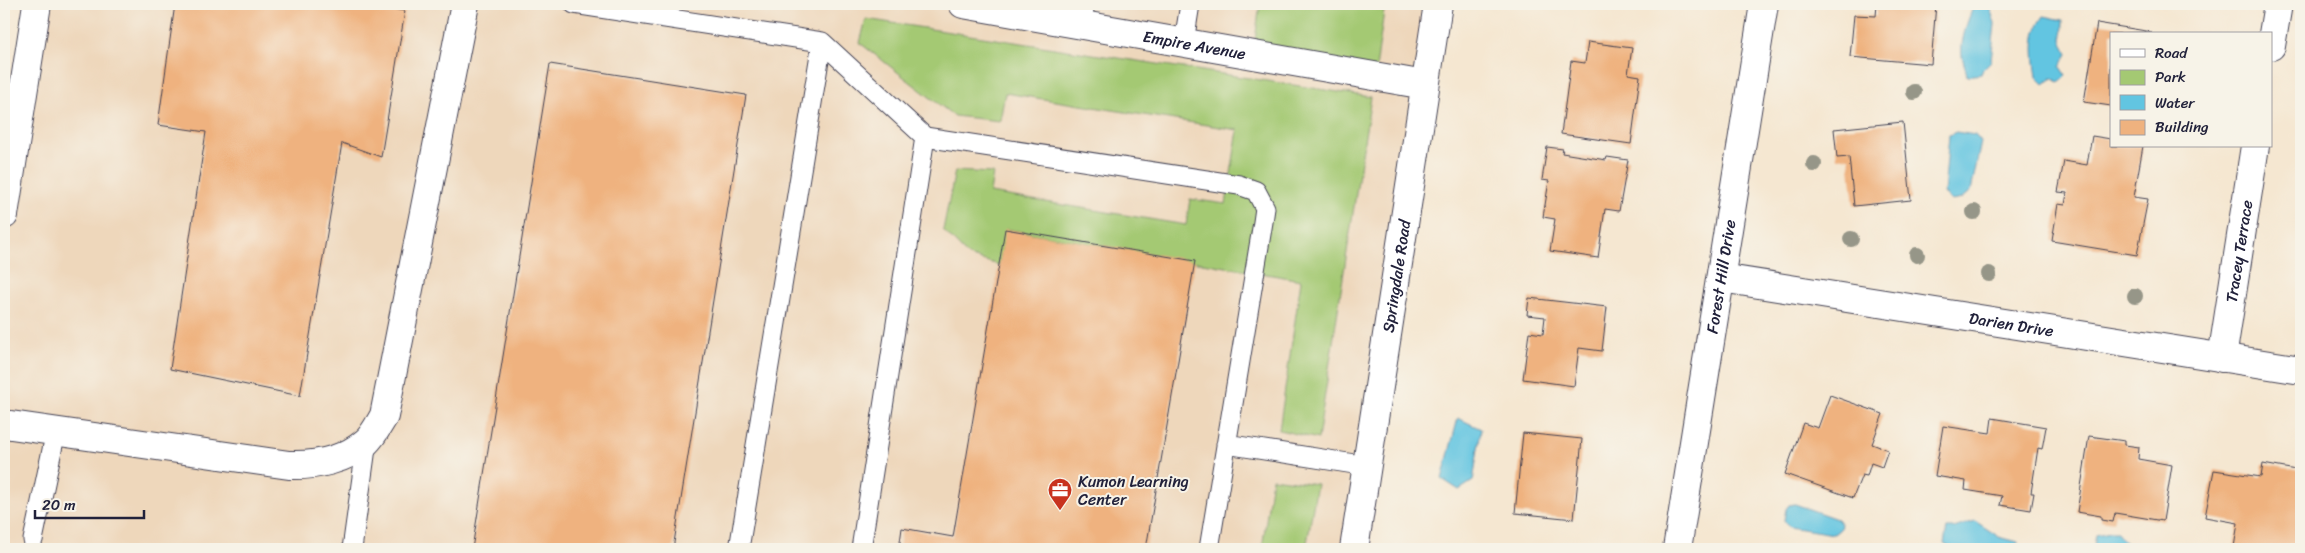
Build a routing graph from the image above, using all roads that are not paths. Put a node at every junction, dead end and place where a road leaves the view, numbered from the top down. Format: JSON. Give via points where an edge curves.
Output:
{"nodes":[{"id":1,"x":37,"y":4,"type":"edge"},
{"id":2,"x":465,"y":4,"type":"edge"},
{"id":3,"x":574,"y":4,"type":"edge"},
{"id":4,"x":963,"y":4,"type":"edge"},
{"id":5,"x":1190,"y":4,"type":"edge"},
{"id":6,"x":1438,"y":4,"type":"edge"},
{"id":7,"x":1764,"y":4,"type":"edge"},
{"id":8,"x":2278,"y":4,"type":"edge"},
{"id":9,"x":1083,"y":14,"type":"edge"},
{"id":10,"x":2272,"y":40,"type":"edge"},
{"id":11,"x":822,"y":42,"type":"junction"},
{"id":12,"x":1184,"y":42,"type":"junction"},
{"id":13,"x":1425,"y":85,"type":"junction"},
{"id":14,"x":925,"y":137,"type":"junction"},
{"id":15,"x":2255,"y":148,"type":"edge"},
{"id":16,"x":4,"y":207,"type":"edge"},
{"id":17,"x":1721,"y":278,"type":"junction"},
{"id":18,"x":2222,"y":358,"type":"junction"},
{"id":19,"x":2301,"y":370,"type":"edge"},
{"id":20,"x":4,"y":424,"type":"edge"},
{"id":21,"x":56,"y":431,"type":"junction"},
{"id":22,"x":367,"y":441,"type":"junction"},
{"id":23,"x":1226,"y":444,"type":"junction"},
{"id":24,"x":1367,"y":466,"type":"junction"},
{"id":25,"x":33,"y":540,"type":"dead end"},
{"id":26,"x":352,"y":549,"type":"edge"},
{"id":27,"x":739,"y":549,"type":"edge"},
{"id":28,"x":862,"y":549,"type":"edge"},
{"id":29,"x":1209,"y":549,"type":"edge"},
{"id":30,"x":1354,"y":549,"type":"edge"},
{"id":31,"x":1677,"y":549,"type":"edge"}],
"edges":[{"from":1,"to":16,"type":"street"},
{"from":2,"to":22,"type":"street","via":[[384,416]]},
{"from":3,"to":11,"type":"lane"},
{"from":4,"to":9,"type":"street","name":"Empire Avenue"},
{"from":5,"to":12,"type":"lane"},
{"from":6,"to":13,"type":"street","name":"Springdale Road"},
{"from":7,"to":17,"type":"street","name":"Forest Hill Drive"},
{"from":8,"to":10,"type":"street"},
{"from":9,"to":12,"type":"street","name":"Empire Avenue"},
{"from":11,"to":14,"type":"lane"},
{"from":11,"to":27,"type":"lane"},
{"from":12,"to":13,"type":"street","name":"Empire Avenue"},
{"from":13,"to":24,"type":"street","name":"Springdale Road"},
{"from":14,"to":23,"type":"lane","via":[[1239,185],[1256,191],[1264,208],[1263,222]]},
{"from":14,"to":28,"type":"lane"},
{"from":15,"to":18,"type":"street","name":"Tracey Terrace"},
{"from":17,"to":18,"type":"street","name":"Darien Drive"},
{"from":17,"to":31,"type":"street","name":"Forest Hill Drive"},
{"from":18,"to":19,"type":"street","name":"Darien Drive"},
{"from":20,"to":21,"type":"street"},
{"from":21,"to":22,"type":"street","via":[[289,466],[314,466],[343,456]]},
{"from":21,"to":25,"type":"lane"},
{"from":22,"to":26,"type":"lane"},
{"from":23,"to":24,"type":"lane"},
{"from":23,"to":29,"type":"lane"},
{"from":24,"to":30,"type":"street","name":"Springdale Road"}]}
